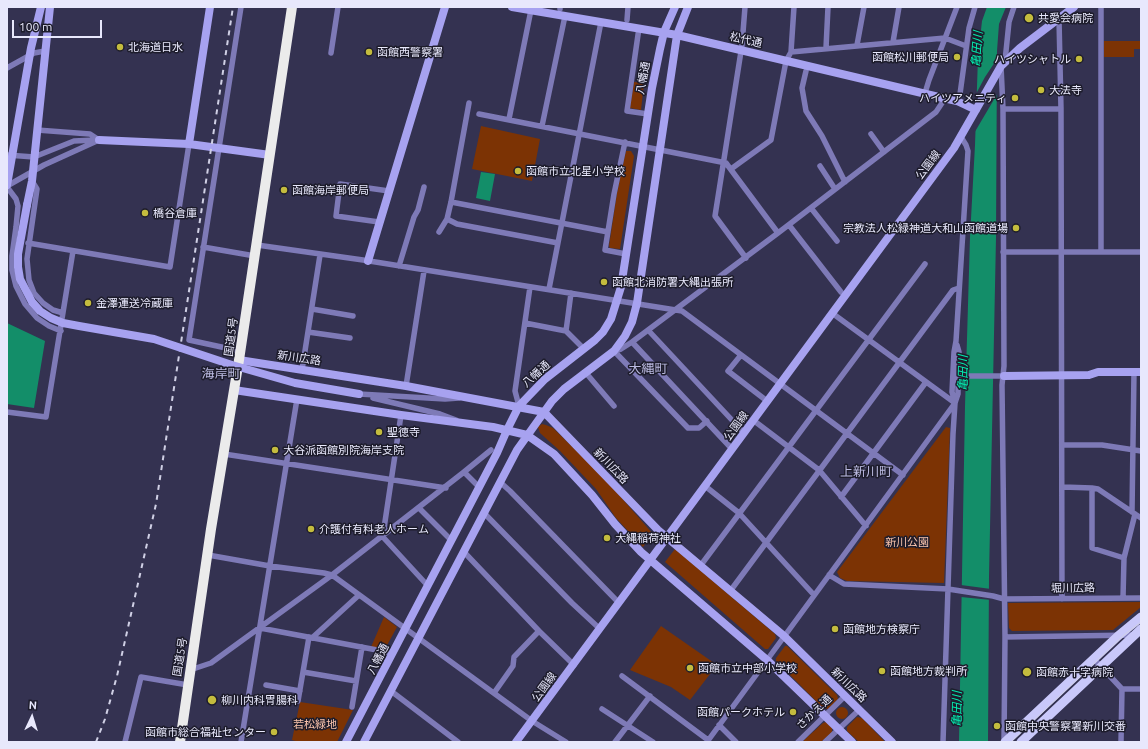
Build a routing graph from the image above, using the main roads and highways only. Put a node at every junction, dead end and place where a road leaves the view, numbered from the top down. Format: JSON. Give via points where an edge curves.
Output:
{"nodes":[{"id":1,"x":292,"y":7,"type":"edge"},
{"id":2,"x":1141,"y":617,"type":"edge"},
{"id":3,"x":1139,"y":633,"type":"edge"},
{"id":4,"x":180,"y":742,"type":"edge"},
{"id":5,"x":1004,"y":742,"type":"edge"},
{"id":6,"x":1021,"y":742,"type":"edge"}],
"edges":[{"from":1,"to":4,"type":"highway","name":"国道5号"},
{"from":2,"to":5,"type":"main road"},
{"from":3,"to":6,"type":"main road"}]}
